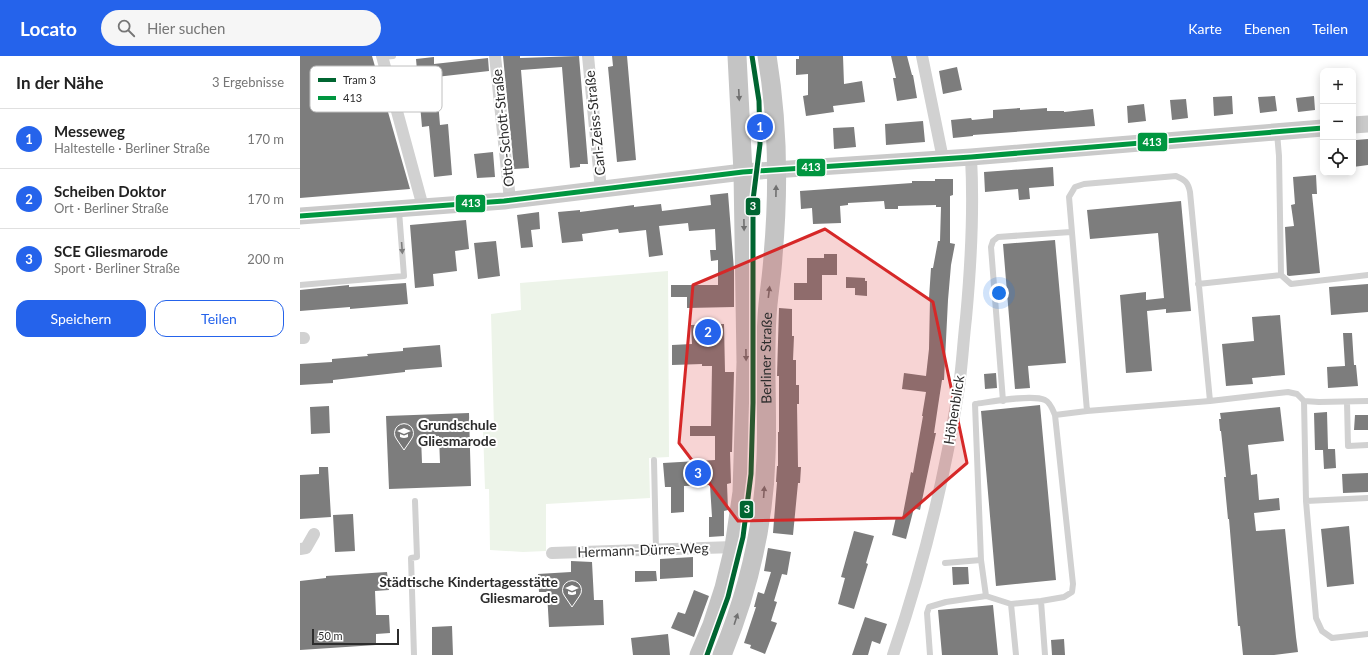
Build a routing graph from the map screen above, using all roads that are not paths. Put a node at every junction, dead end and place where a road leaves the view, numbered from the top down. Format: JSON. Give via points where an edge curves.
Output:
{"nodes":[{"id":1,"x":386,"y":56,"type":"edge"},
{"id":2,"x":495,"y":56,"type":"edge"},
{"id":3,"x":588,"y":56,"type":"edge"},
{"id":4,"x":736,"y":56,"type":"edge"},
{"id":5,"x":767,"y":56,"type":"edge"},
{"id":6,"x":922,"y":56,"type":"edge"},
{"id":7,"x":388,"y":66,"type":"edge"},
{"id":8,"x":400,"y":112,"type":"edge"},
{"id":9,"x":1368,"y":124,"type":"edge"},
{"id":10,"x":1356,"y":126,"type":"edge"},
{"id":11,"x":1320,"y":128,"type":"edge"},
{"id":12,"x":1276,"y":132,"type":"junction"},
{"id":13,"x":971,"y":157,"type":"junction"},
{"id":14,"x":943,"y":159,"type":"junction"},
{"id":15,"x":777,"y":170,"type":"junction"},
{"id":16,"x":743,"y":172,"type":"junction"},
{"id":17,"x":601,"y":190,"type":"junction"},
{"id":18,"x":510,"y":200,"type":"junction"},
{"id":19,"x":423,"y":207,"type":"junction"},
{"id":20,"x":399,"y":209,"type":"junction"},
{"id":21,"x":300,"y":216,"type":"edge"},
{"id":22,"x":1071,"y":232,"type":"junction"},
{"id":23,"x":1282,"y":275,"type":"junction"},
{"id":24,"x":1368,"y":275,"type":"edge"},
{"id":25,"x":300,"y":284,"type":"edge"},
{"id":26,"x":1198,"y":284,"type":"junction"},
{"id":27,"x":1003,"y":400,"type":"junction"},
{"id":28,"x":1210,"y":401,"type":"junction"},
{"id":29,"x":1304,"y":401,"type":"junction"},
{"id":30,"x":1347,"y":402,"type":"junction"},
{"id":31,"x":1368,"y":402,"type":"edge"},
{"id":32,"x":1087,"y":411,"type":"junction"},
{"id":33,"x":1055,"y":415,"type":"junction"},
{"id":34,"x":1368,"y":446,"type":"edge"},
{"id":35,"x":654,"y":460,"type":"dead end"},
{"id":36,"x":1368,"y":498,"type":"edge"},
{"id":37,"x":415,"y":501,"type":"dead end"},
{"id":38,"x":1306,"y":501,"type":"junction"},
{"id":39,"x":314,"y":534,"type":"dead end"},
{"id":40,"x":734,"y":547,"type":"junction"},
{"id":41,"x":300,"y":549,"type":"edge"},
{"id":42,"x":656,"y":550,"type":"junction"},
{"id":43,"x":552,"y":553,"type":"dead end"},
{"id":44,"x":980,"y":560,"type":"junction"},
{"id":45,"x":945,"y":563,"type":"dead end"},
{"id":46,"x":986,"y":596,"type":"junction"},
{"id":47,"x":1041,"y":602,"type":"junction"},
{"id":48,"x":1011,"y":604,"type":"junction"},
{"id":49,"x":1368,"y":634,"type":"edge"},
{"id":50,"x":414,"y":655,"type":"edge"},
{"id":51,"x":699,"y":655,"type":"edge"},
{"id":52,"x":722,"y":655,"type":"edge"},
{"id":53,"x":893,"y":655,"type":"edge"},
{"id":54,"x":930,"y":655,"type":"edge"},
{"id":55,"x":1016,"y":655,"type":"edge"},
{"id":56,"x":1045,"y":655,"type":"edge"}],
"edges":[{"from":1,"to":7,"type":"street"},
{"from":2,"to":18,"type":"street","name":"Otto-Schott-Straße"},
{"from":3,"to":17,"type":"street","name":"Carl-Zeiss-Straße"},
{"from":4,"to":16,"type":"main road","name":"Berliner Straße","one_way":true},
{"from":5,"to":15,"type":"main road","name":"Berliner Straße","via":[[773,88]]},
{"from":6,"to":14,"type":"street"},
{"from":8,"to":19,"type":"street"},
{"from":9,"to":10,"type":"main road"},
{"from":11,"to":12,"type":"main road"},
{"from":12,"to":13,"type":"main road"},
{"from":12,"to":23,"type":"lane"},
{"from":13,"to":14,"type":"main road"},
{"from":13,"to":53,"type":"street","name":"Höhenblick","via":[[970,276],[958,392],[943,474],[910,606]]},
{"from":14,"to":15,"type":"main road"},
{"from":15,"to":16,"type":"main road"},
{"from":52,"to":15,"type":"main road","name":"Berliner Straße","one_way":true,"via":[[746,589],[763,500],[767,414],[766,319],[773,258]]},
{"from":16,"to":17,"type":"main road"},
{"from":16,"to":40,"type":"main road","name":"Berliner Straße","one_way":true,"via":[[746,362],[742,492]]},
{"from":17,"to":18,"type":"main road"},
{"from":18,"to":19,"type":"main road"},
{"from":19,"to":20,"type":"main road"},
{"from":20,"to":21,"type":"main road"},
{"from":20,"to":25,"type":"lane","one_way":true,"via":[[404,276]]},
{"from":22,"to":26,"type":"lane","via":[[1069,197],[1075,187],[1084,184],[1176,176],[1186,180],[1189,184]]},
{"from":22,"to":27,"type":"lane","via":[[998,237],[993,240],[991,248]]},
{"from":22,"to":32,"type":"lane"},
{"from":23,"to":24,"type":"lane","via":[[1291,284]]},
{"from":23,"to":26,"type":"lane"},
{"from":26,"to":28,"type":"lane"},
{"from":27,"to":33,"type":"lane","via":[[1045,400]]},
{"from":27,"to":44,"type":"lane","via":[[975,404]]},
{"from":28,"to":29,"type":"lane","via":[[1288,392],[1297,394]]},
{"from":28,"to":32,"type":"lane"},
{"from":29,"to":30,"type":"lane"},
{"from":29,"to":38,"type":"lane"},
{"from":30,"to":31,"type":"lane"},
{"from":30,"to":34,"type":"lane","via":[[1348,446]]},
{"from":32,"to":33,"type":"lane"},
{"from":33,"to":47,"type":"lane","via":[[1073,584],[1072,592],[1064,597]]},
{"from":35,"to":42,"type":"lane"},
{"from":36,"to":38,"type":"lane"},
{"from":37,"to":50,"type":"lane","via":[[417,558],[411,558]]},
{"from":38,"to":49,"type":"lane","via":[[1316,618],[1322,631],[1332,638]]},
{"from":39,"to":41,"type":"street","via":[[306,548]]},
{"from":40,"to":42,"type":"street","name":"Hermann-Dürre-Weg"},
{"from":40,"to":51,"type":"main road","name":"Berliner Straße","via":[[715,618]]},
{"from":42,"to":43,"type":"street","name":"Hermann-Dürre-Weg"},
{"from":44,"to":45,"type":"lane"},
{"from":44,"to":46,"type":"lane"},
{"from":46,"to":48,"type":"lane"},
{"from":46,"to":54,"type":"lane","via":[[929,607],[927,613]]},
{"from":47,"to":48,"type":"lane"},
{"from":47,"to":56,"type":"lane"},
{"from":48,"to":55,"type":"lane"}]}
